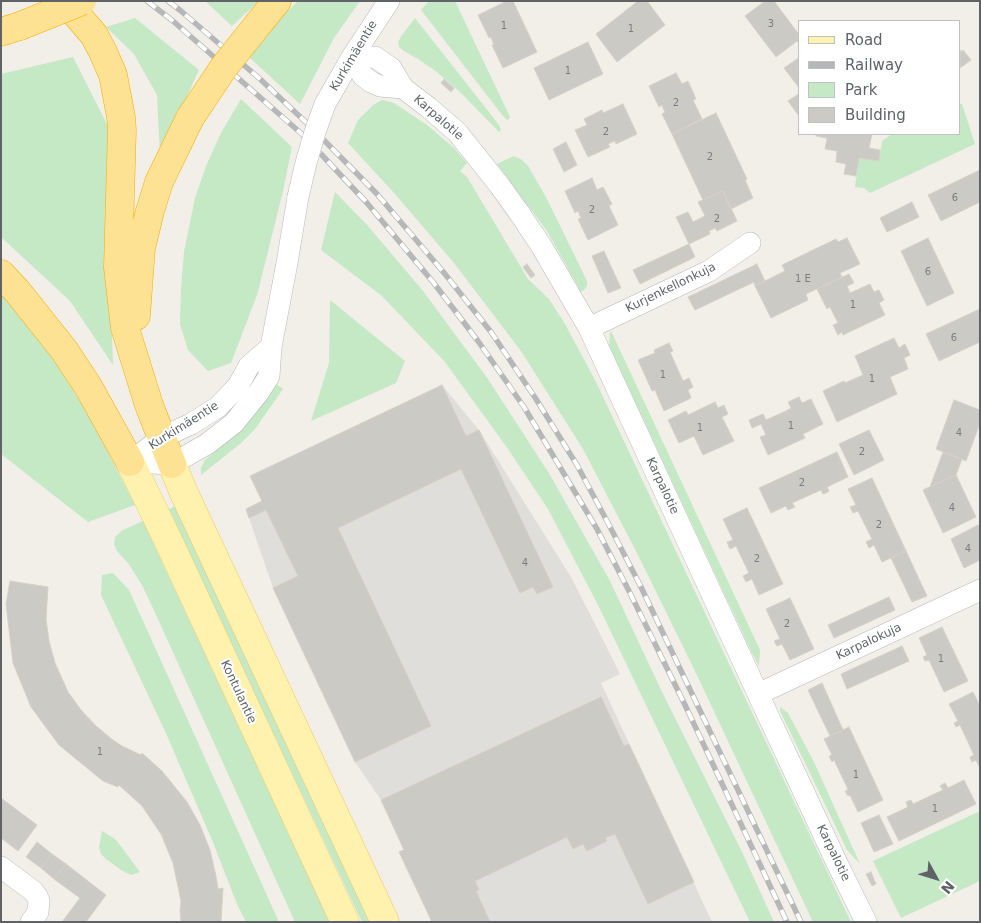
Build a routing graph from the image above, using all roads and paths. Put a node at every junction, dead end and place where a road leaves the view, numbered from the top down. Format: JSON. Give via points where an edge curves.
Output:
{"nodes":[{"id":1,"x":65,"y":1,"type":"edge"},
{"id":2,"x":82,"y":1,"type":"edge"},
{"id":3,"x":277,"y":1,"type":"edge"},
{"id":4,"x":389,"y":1,"type":"edge"},
{"id":5,"x":11,"y":29,"type":"edge"},
{"id":6,"x":352,"y":57,"type":"junction"},
{"id":7,"x":750,"y":243,"type":"dead end"},
{"id":8,"x":1,"y":274,"type":"edge"},
{"id":9,"x":589,"y":328,"type":"junction"},
{"id":10,"x":271,"y":347,"type":"junction"},
{"id":11,"x":138,"y":370,"type":"junction"},
{"id":12,"x":163,"y":437,"type":"junction"},
{"id":13,"x":130,"y":462,"type":"junction"},
{"id":14,"x":172,"y":464,"type":"junction"},
{"id":15,"x":980,"y":590,"type":"edge"},
{"id":16,"x":758,"y":694,"type":"junction"},
{"id":17,"x":1,"y":867,"type":"edge"},
{"id":18,"x":31,"y":922,"type":"edge"},
{"id":19,"x":345,"y":922,"type":"edge"},
{"id":20,"x":385,"y":922,"type":"edge"},
{"id":21,"x":866,"y":922,"type":"edge"}],
"edges":[{"from":1,"to":11,"type":"highway","via":[[94,35],[113,75],[122,130],[118,267],[125,328]]},
{"from":2,"to":5,"type":"highway","bridge":true},
{"from":3,"to":11,"type":"highway","bridge":true,"via":[[224,67],[190,118],[159,182],[141,248],[136,316]]},
{"from":4,"to":6,"type":"street","name":"Kurkimäentie"},
{"from":6,"to":9,"type":"street","name":"Karpalotie","via":[[375,57],[383,62],[391,68],[403,88],[457,132],[520,214]]},
{"from":6,"to":10,"type":"street","name":"Kurkimäentie","bridge":true,"via":[[325,104],[306,163]]},
{"from":7,"to":9,"type":"street","name":"Kurjenkellonkuja","via":[[709,271]]},
{"from":8,"to":13,"type":"highway","via":[[64,350]]},
{"from":9,"to":16,"type":"street","name":"Karpalotie"},
{"from":10,"to":12,"type":"street","name":"Kurkimäentie","via":[[249,366],[238,386],[218,407]]},
{"from":10,"to":14,"type":"street","name":"Kurkimäentie","via":[[269,376],[251,404],[234,423],[207,444]]},
{"from":11,"to":12,"type":"highway"},
{"from":12,"to":13,"type":"street","name":"Kurkimäentie"},
{"from":12,"to":14,"type":"highway"},
{"from":13,"to":14,"type":"street","name":"Kurkimäentie"},
{"from":13,"to":19,"type":"main road","name":"Kontulantie"},
{"from":14,"to":20,"type":"main road"},
{"from":15,"to":16,"type":"street","name":"Karpalokuja"},
{"from":16,"to":21,"type":"street","name":"Karpalotie"},
{"from":17,"to":18,"type":"street","via":[[37,896],[38,912]]}]}
